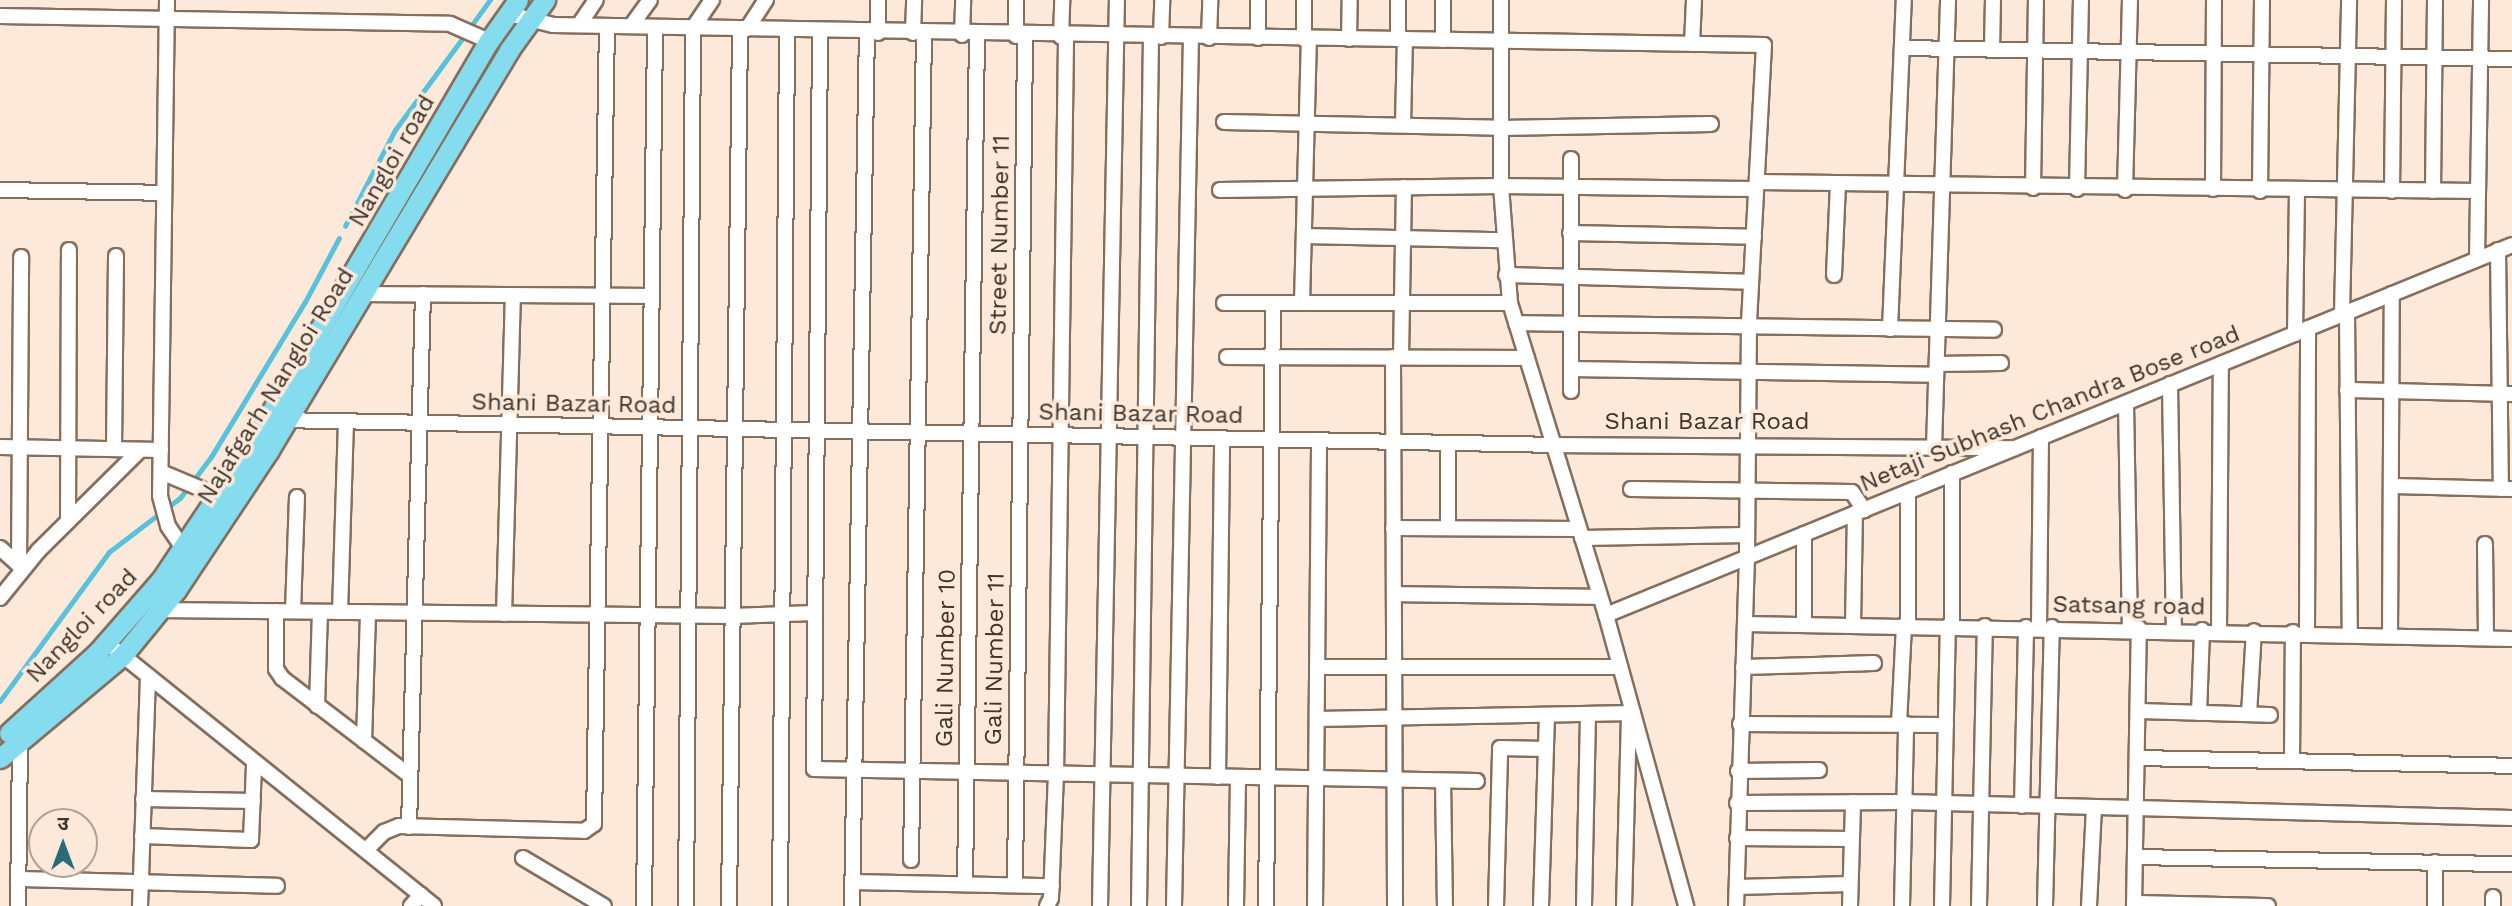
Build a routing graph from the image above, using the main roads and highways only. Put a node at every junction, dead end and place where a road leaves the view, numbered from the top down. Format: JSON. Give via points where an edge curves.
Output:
{"nodes":[{"id":1,"x":545,"y":0,"type":"edge"},
{"id":2,"x":513,"y":7,"type":"edge"},
{"id":3,"x":278,"y":419,"type":"junction"},
{"id":4,"x":0,"y":741,"type":"edge"},
{"id":5,"x":0,"y":758,"type":"edge"}],
"edges":[{"from":1,"to":3,"type":"main road","name":"Najafgarh Nangloi Road","via":[[363,294]]},
{"from":2,"to":3,"type":"main road","name":"Nangloi road","via":[[489,41]]},
{"from":3,"to":4,"type":"main road","name":"Nangloi road","via":[[209,492],[183,548],[107,642]]},
{"from":3,"to":5,"type":"main road","name":"Najafgarh Nangloi Road","via":[[158,610],[123,655]]}]}
